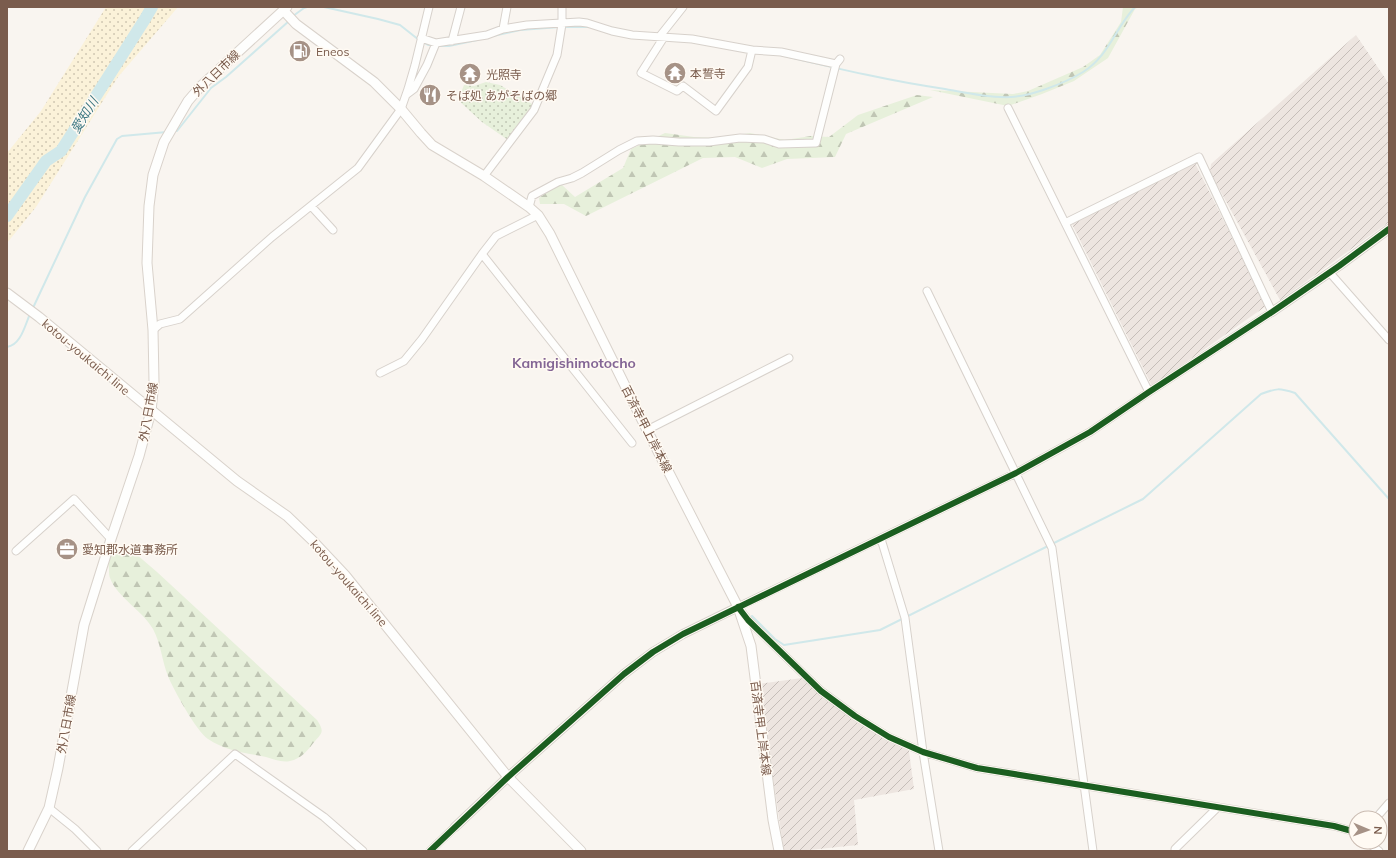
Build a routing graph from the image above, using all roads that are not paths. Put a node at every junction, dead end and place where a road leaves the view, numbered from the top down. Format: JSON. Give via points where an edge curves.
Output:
{"nodes":[{"id":1,"x":430,"y":7,"type":"edge"},
{"id":2,"x":461,"y":7,"type":"edge"},
{"id":3,"x":507,"y":7,"type":"edge"},
{"id":4,"x":562,"y":7,"type":"edge"},
{"id":5,"x":683,"y":7,"type":"edge"},
{"id":6,"x":287,"y":11,"type":"edge"},
{"id":7,"x":562,"y":24,"type":"junction"},
{"id":8,"x":503,"y":29,"type":"junction"},
{"id":9,"x":662,"y":37,"type":"junction"},
{"id":10,"x":421,"y":38,"type":"junction"},
{"id":11,"x":452,"y":41,"type":"junction"},
{"id":12,"x":436,"y":43,"type":"junction"},
{"id":13,"x":752,"y":50,"type":"junction"},
{"id":14,"x":406,"y":94,"type":"junction"},
{"id":15,"x":1008,"y":108,"type":"dead end"},
{"id":16,"x":401,"y":109,"type":"junction"},
{"id":17,"x":484,"y":176,"type":"junction"},
{"id":18,"x":311,"y":206,"type":"junction"},
{"id":19,"x":529,"y":207,"type":"junction"},
{"id":20,"x":538,"y":215,"type":"junction"},
{"id":21,"x":1065,"y":223,"type":"junction"},
{"id":22,"x":1389,"y":229,"type":"edge"},
{"id":23,"x":333,"y":230,"type":"dead end"},
{"id":24,"x":482,"y":254,"type":"junction"},
{"id":25,"x":1330,"y":273,"type":"junction"},
{"id":26,"x":927,"y":291,"type":"dead end"},
{"id":27,"x":7,"y":293,"type":"edge"},
{"id":28,"x":1272,"y":312,"type":"junction"},
{"id":29,"x":153,"y":330,"type":"junction"},
{"id":30,"x":1389,"y":340,"type":"edge"},
{"id":31,"x":789,"y":358,"type":"dead end"},
{"id":32,"x":380,"y":373,"type":"dead end"},
{"id":33,"x":1149,"y":392,"type":"junction"},
{"id":34,"x":151,"y":411,"type":"junction"},
{"id":35,"x":647,"y":430,"type":"junction"},
{"id":36,"x":632,"y":444,"type":"dead end"},
{"id":37,"x":1016,"y":473,"type":"junction"},
{"id":38,"x":111,"y":539,"type":"junction"},
{"id":39,"x":881,"y":539,"type":"junction"},
{"id":40,"x":16,"y":551,"type":"dead end"},
{"id":41,"x":738,"y":607,"type":"junction"},
{"id":42,"x":923,"y":752,"type":"junction"},
{"id":43,"x":508,"y":777,"type":"junction"},
{"id":44,"x":1084,"y":786,"type":"junction"},
{"id":45,"x":1218,"y":807,"type":"junction"},
{"id":46,"x":49,"y":808,"type":"junction"},
{"id":47,"x":455,"y":827,"type":"joint"},
{"id":48,"x":1348,"y":830,"type":"edge"},
{"id":49,"x":93,"y":850,"type":"edge"},
{"id":50,"x":28,"y":851,"type":"edge"},
{"id":51,"x":132,"y":851,"type":"edge"},
{"id":52,"x":363,"y":851,"type":"edge"},
{"id":53,"x":430,"y":851,"type":"edge"},
{"id":54,"x":581,"y":851,"type":"edge"},
{"id":55,"x":779,"y":851,"type":"edge"},
{"id":56,"x":939,"y":851,"type":"edge"},
{"id":57,"x":1093,"y":851,"type":"edge"},
{"id":58,"x":1175,"y":851,"type":"edge"}],
"edges":[{"from":1,"to":10,"type":"street"},
{"from":2,"to":11,"type":"street"},
{"from":3,"to":8,"type":"street"},
{"from":4,"to":7,"type":"street"},
{"from":5,"to":9,"type":"street"},
{"from":6,"to":16,"type":"main road","name":"百済寺甲上岸本線","via":[[296,24],[374,82]]},
{"from":6,"to":29,"type":"main road","name":"外八日市線","via":[[201,86],[188,101],[164,142],[153,175],[149,206],[147,263]]},
{"from":7,"to":8,"type":"street"},
{"from":7,"to":9,"type":"street","via":[[587,23],[632,35]]},
{"from":7,"to":17,"type":"street","via":[[557,55],[534,110]]},
{"from":8,"to":11,"type":"street","via":[[488,35]]},
{"from":9,"to":13,"type":"street","via":[[692,39]]},
{"from":9,"to":13,"type":"street","via":[[641,73],[677,91],[683,86],[716,111],[748,67]]},
{"from":10,"to":12,"type":"street"},
{"from":10,"to":14,"type":"street"},
{"from":11,"to":12,"type":"street"},
{"from":12,"to":14,"type":"street","via":[[414,89]]},
{"from":13,"to":19,"type":"street","via":[[838,61],[816,143],[779,144],[764,139],[740,138],[709,142],[637,141],[582,173],[532,196]]},
{"from":14,"to":16,"type":"street"},
{"from":15,"to":21,"type":"street"},
{"from":16,"to":17,"type":"main road","name":"百済寺甲上岸本線","via":[[432,144]]},
{"from":16,"to":18,"type":"street","via":[[358,168]]},
{"from":17,"to":19,"type":"main road","name":"百済寺甲上岸本線"},
{"from":18,"to":23,"type":"street"},
{"from":18,"to":29,"type":"street","via":[[180,319],[160,324]]},
{"from":19,"to":20,"type":"main road","name":"百済寺甲上岸本線"},
{"from":20,"to":24,"type":"street","via":[[496,236]]},
{"from":20,"to":35,"type":"main road","name":"百済寺甲上岸本線","via":[[550,234]]},
{"from":21,"to":28,"type":"street","via":[[1198,157]]},
{"from":21,"to":33,"type":"street"},
{"from":22,"to":25,"type":"street"},
{"from":24,"to":32,"type":"street","via":[[404,361]]},
{"from":24,"to":36,"type":"street"},
{"from":25,"to":28,"type":"street"},
{"from":25,"to":30,"type":"street"},
{"from":26,"to":37,"type":"street"},
{"from":27,"to":34,"type":"main road","name":"kotou-youkaichi line"},
{"from":28,"to":33,"type":"street"},
{"from":29,"to":34,"type":"main road","name":"外八日市線","via":[[154,382]]},
{"from":31,"to":35,"type":"street"},
{"from":33,"to":37,"type":"street","via":[[1090,432]]},
{"from":34,"to":38,"type":"main road","name":"外八日市線"},
{"from":34,"to":43,"type":"main road","name":"kotou-youkaichi line","via":[[313,540],[345,575]]},
{"from":35,"to":41,"type":"main road","name":"百済寺甲上岸本線"},
{"from":37,"to":39,"type":"street"},
{"from":37,"to":44,"type":"street","via":[[1052,548]]},
{"from":38,"to":40,"type":"street","via":[[74,500]]},
{"from":38,"to":46,"type":"main road","name":"外八日市線","via":[[84,625]]},
{"from":39,"to":41,"type":"street"},
{"from":39,"to":42,"type":"street","via":[[905,618]]},
{"from":41,"to":42,"type":"street","via":[[748,620],[821,691],[889,737]]},
{"from":41,"to":43,"type":"street","via":[[652,652]]},
{"from":41,"to":55,"type":"main road","name":"百済寺甲上岸本線","via":[[751,646]]},
{"from":42,"to":44,"type":"street","via":[[977,768]]},
{"from":42,"to":56,"type":"street"},
{"from":43,"to":47,"type":"street"},
{"from":43,"to":54,"type":"main road","name":"kotou-youkaichi line"},
{"from":44,"to":45,"type":"street"},
{"from":44,"to":57,"type":"street"},
{"from":45,"to":48,"type":"street"},
{"from":45,"to":58,"type":"street"},
{"from":46,"to":49,"type":"street","via":[[75,830]]},
{"from":46,"to":50,"type":"main road","name":"外八日市線"},
{"from":47,"to":53,"type":"street"},
{"from":51,"to":52,"type":"street","via":[[235,754],[324,817]]}]}
